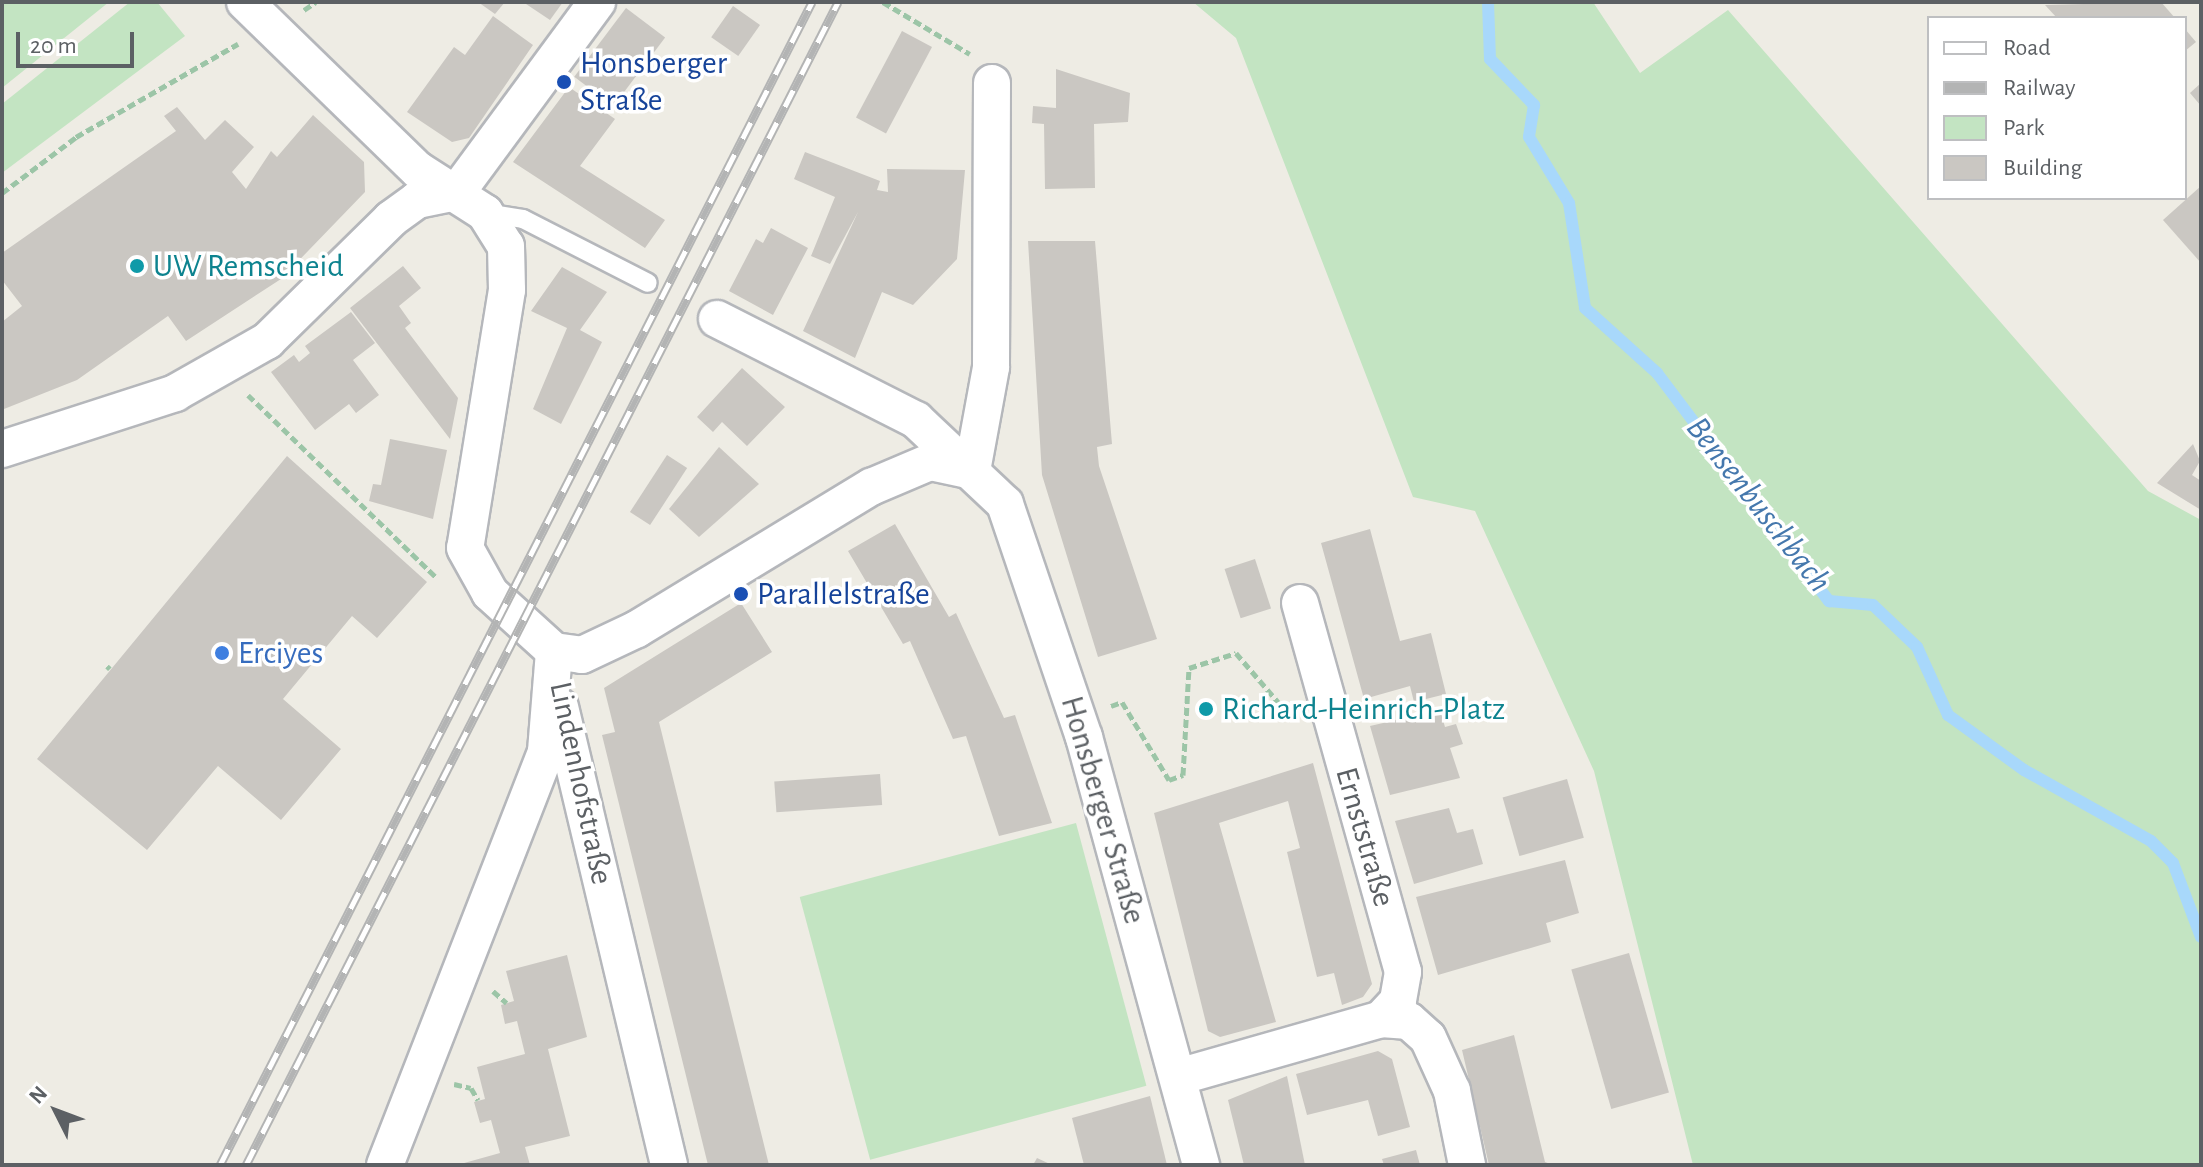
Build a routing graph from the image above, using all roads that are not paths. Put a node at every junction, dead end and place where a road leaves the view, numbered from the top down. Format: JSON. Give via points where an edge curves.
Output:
{"nodes":[{"id":1,"x":245,"y":2,"type":"edge"},
{"id":2,"x":597,"y":2,"type":"edge"},
{"id":3,"x":992,"y":83,"type":"road end"},
{"id":4,"x":471,"y":202,"type":"junction"},
{"id":5,"x":648,"y":283,"type":"dead end"},
{"id":6,"x":717,"y":319,"type":"dead end"},
{"id":7,"x":2,"y":449,"type":"edge"},
{"id":8,"x":972,"y":471,"type":"junction"},
{"id":9,"x":1300,"y":603,"type":"dead end"},
{"id":10,"x":554,"y":651,"type":"junction"},
{"id":11,"x":1381,"y":1019,"type":"junction"},
{"id":12,"x":1178,"y":1077,"type":"junction"},
{"id":13,"x":385,"y":1165,"type":"edge"},
{"id":14,"x":669,"y":1165,"type":"edge"},
{"id":15,"x":1201,"y":1165,"type":"edge"},
{"id":16,"x":1467,"y":1165,"type":"edge"}],
"edges":[{"from":1,"to":4,"type":"street","via":[[418,170]]},
{"from":2,"to":4,"type":"street"},
{"from":3,"to":8,"type":"street","via":[[991,367]]},
{"from":4,"to":5,"type":"lane","via":[[523,219]]},
{"from":4,"to":7,"type":"street","via":[[417,200],[267,341],[224,371]]},
{"from":4,"to":10,"type":"street","via":[[506,246],[507,290],[465,548],[490,593]]},
{"from":6,"to":8,"type":"street","name":"Honsberger Straße","via":[[916,420]]},
{"from":8,"to":10,"type":"street","via":[[930,462],[871,487],[637,629],[582,655]]},
{"from":8,"to":12,"type":"street","name":"Honsberger Straße","via":[[1005,504],[1021,539]]},
{"from":9,"to":11,"type":"street","name":"Ernststraße","via":[[1403,972],[1398,1001]]},
{"from":10,"to":13,"type":"street","name":"Lindenhofstraße","via":[[546,751]]},
{"from":10,"to":14,"type":"street","name":"Lindenhofstraße","via":[[560,706]]},
{"from":11,"to":12,"type":"street"},
{"from":11,"to":16,"type":"street","via":[[1409,1021],[1428,1038],[1452,1091]]},
{"from":12,"to":15,"type":"street","name":"Honsberger Straße"}]}
